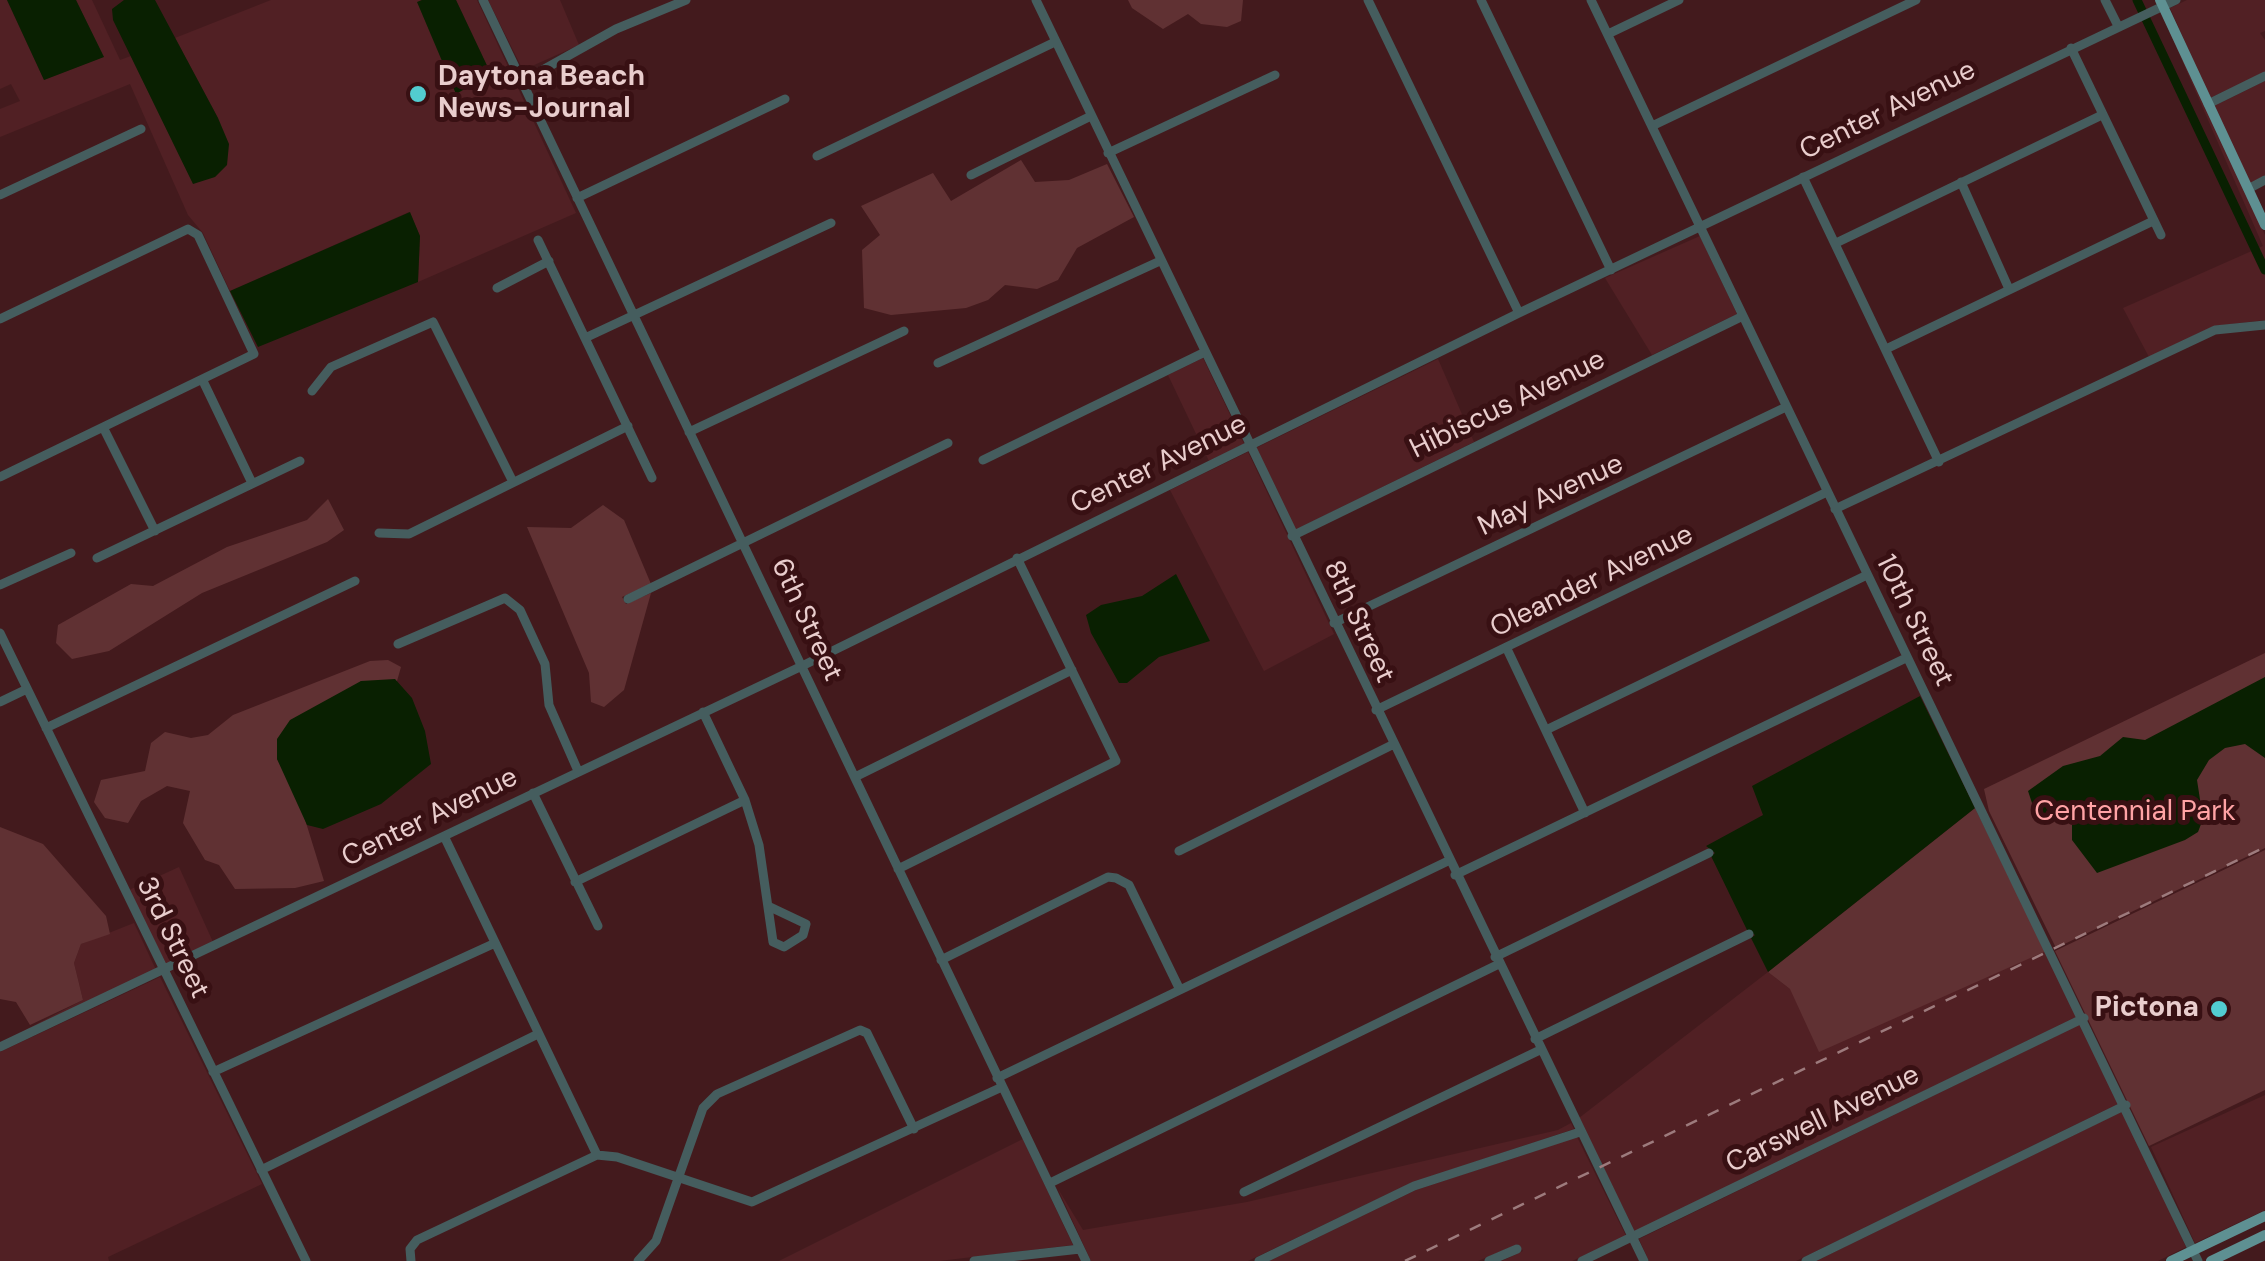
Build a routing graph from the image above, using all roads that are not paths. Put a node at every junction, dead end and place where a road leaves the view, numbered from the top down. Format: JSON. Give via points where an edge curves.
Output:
{"nodes":[{"id":1,"x":482,"y":0,"type":"edge"},
{"id":2,"x":686,"y":0,"type":"edge"},
{"id":3,"x":1036,"y":0,"type":"edge"},
{"id":4,"x":1368,"y":0,"type":"edge"},
{"id":5,"x":1481,"y":0,"type":"edge"},
{"id":6,"x":1591,"y":0,"type":"edge"},
{"id":7,"x":1679,"y":0,"type":"edge"},
{"id":8,"x":1916,"y":0,"type":"edge"},
{"id":9,"x":2105,"y":0,"type":"edge"},
{"id":10,"x":2176,"y":0,"type":"edge"},
{"id":11,"x":2162,"y":3,"type":"edge"},
{"id":12,"x":2118,"y":26,"type":"junction"},
{"id":13,"x":1608,"y":34,"type":"junction"},
{"id":14,"x":1055,"y":42,"type":"junction"},
{"id":15,"x":2071,"y":48,"type":"junction"},
{"id":16,"x":1275,"y":75,"type":"dead end"},
{"id":17,"x":2265,"y":76,"type":"edge"},
{"id":18,"x":523,"y":81,"type":"junction"},
{"id":19,"x":785,"y":99,"type":"dead end"},
{"id":20,"x":2208,"y":104,"type":"junction"},
{"id":21,"x":2102,"y":115,"type":"junction"},
{"id":22,"x":1090,"y":116,"type":"junction"},
{"id":23,"x":1652,"y":126,"type":"junction"},
{"id":24,"x":141,"y":129,"type":"dead end"},
{"id":25,"x":1108,"y":152,"type":"junction"},
{"id":26,"x":816,"y":156,"type":"dead end"},
{"id":27,"x":971,"y":174,"type":"dead end"},
{"id":28,"x":1803,"y":177,"type":"junction"},
{"id":29,"x":2265,"y":180,"type":"edge"},
{"id":30,"x":1961,"y":182,"type":"junction"},
{"id":31,"x":2248,"y":188,"type":"junction"},
{"id":32,"x":0,"y":195,"type":"edge"},
{"id":33,"x":577,"y":198,"type":"junction"},
{"id":34,"x":2151,"y":222,"type":"junction"},
{"id":35,"x":831,"y":223,"type":"dead end"},
{"id":36,"x":2265,"y":225,"type":"edge"},
{"id":37,"x":1700,"y":226,"type":"junction"},
{"id":38,"x":2161,"y":235,"type":"dead end"},
{"id":39,"x":538,"y":240,"type":"dead end"},
{"id":40,"x":1836,"y":243,"type":"junction"},
{"id":41,"x":549,"y":261,"type":"junction"},
{"id":42,"x":1160,"y":261,"type":"junction"},
{"id":43,"x":1611,"y":270,"type":"junction"},
{"id":44,"x":497,"y":288,"type":"dead end"},
{"id":45,"x":2009,"y":289,"type":"junction"},
{"id":46,"x":1519,"y":313,"type":"junction"},
{"id":47,"x":634,"y":316,"type":"junction"},
{"id":48,"x":1743,"y":316,"type":"junction"},
{"id":49,"x":0,"y":319,"type":"edge"},
{"id":50,"x":2265,"y":325,"type":"edge"},
{"id":51,"x":904,"y":331,"type":"dead end"},
{"id":52,"x":585,"y":338,"type":"junction"},
{"id":53,"x":1886,"y":349,"type":"junction"},
{"id":54,"x":1205,"y":352,"type":"junction"},
{"id":55,"x":938,"y":363,"type":"dead end"},
{"id":56,"x":203,"y":381,"type":"junction"},
{"id":57,"x":312,"y":391,"type":"dead end"},
{"id":58,"x":1786,"y":407,"type":"junction"},
{"id":59,"x":628,"y":426,"type":"junction"},
{"id":60,"x":104,"y":429,"type":"junction"},
{"id":61,"x":689,"y":432,"type":"junction"},
{"id":62,"x":948,"y":444,"type":"dead end"},
{"id":63,"x":1250,"y":446,"type":"junction"},
{"id":64,"x":983,"y":460,"type":"dead end"},
{"id":65,"x":300,"y":461,"type":"dead end"},
{"id":66,"x":1939,"y":462,"type":"junction"},
{"id":67,"x":0,"y":477,"type":"edge"},
{"id":68,"x":652,"y":478,"type":"dead end"},
{"id":69,"x":513,"y":482,"type":"junction"},
{"id":70,"x":252,"y":483,"type":"junction"},
{"id":71,"x":1827,"y":492,"type":"junction"},
{"id":72,"x":1835,"y":508,"type":"junction"},
{"id":73,"x":155,"y":530,"type":"junction"},
{"id":74,"x":378,"y":533,"type":"dead end"},
{"id":75,"x":1292,"y":536,"type":"junction"},
{"id":76,"x":745,"y":545,"type":"junction"},
{"id":77,"x":72,"y":553,"type":"dead end"},
{"id":78,"x":97,"y":558,"type":"dead end"},
{"id":79,"x":1017,"y":558,"type":"junction"},
{"id":80,"x":1867,"y":575,"type":"junction"},
{"id":81,"x":355,"y":581,"type":"dead end"},
{"id":82,"x":0,"y":585,"type":"edge"},
{"id":83,"x":628,"y":599,"type":"dead end"},
{"id":84,"x":1334,"y":624,"type":"junction"},
{"id":85,"x":0,"y":633,"type":"edge"},
{"id":86,"x":398,"y":644,"type":"dead end"},
{"id":87,"x":1506,"y":650,"type":"junction"},
{"id":88,"x":1906,"y":658,"type":"junction"},
{"id":89,"x":802,"y":666,"type":"junction"},
{"id":90,"x":1072,"y":670,"type":"junction"},
{"id":91,"x":27,"y":689,"type":"junction"},
{"id":92,"x":0,"y":702,"type":"edge"},
{"id":93,"x":1376,"y":710,"type":"junction"},
{"id":94,"x":702,"y":712,"type":"junction"},
{"id":95,"x":46,"y":728,"type":"junction"},
{"id":96,"x":1546,"y":730,"type":"junction"},
{"id":97,"x":1392,"y":745,"type":"junction"},
{"id":98,"x":578,"y":771,"type":"junction"},
{"id":99,"x":855,"y":777,"type":"junction"},
{"id":100,"x":533,"y":793,"type":"junction"},
{"id":101,"x":745,"y":800,"type":"junction"},
{"id":102,"x":1585,"y":813,"type":"junction"},
{"id":103,"x":444,"y":836,"type":"junction"},
{"id":104,"x":1179,"y":850,"type":"dead end"},
{"id":105,"x":1709,"y":852,"type":"dead end"},
{"id":106,"x":1448,"y":861,"type":"junction"},
{"id":107,"x":898,"y":869,"type":"junction"},
{"id":108,"x":1455,"y":875,"type":"junction"},
{"id":109,"x":575,"y":882,"type":"junction"},
{"id":110,"x":768,"y":906,"type":"junction"},
{"id":111,"x":598,"y":926,"type":"dead end"},
{"id":112,"x":1748,"y":934,"type":"dead end"},
{"id":113,"x":493,"y":944,"type":"junction"},
{"id":114,"x":942,"y":960,"type":"junction"},
{"id":115,"x":1497,"y":961,"type":"junction"},
{"id":116,"x":162,"y":972,"type":"junction"},
{"id":117,"x":1180,"y":990,"type":"junction"},
{"id":118,"x":2084,"y":1018,"type":"junction"},
{"id":119,"x":538,"y":1034,"type":"junction"},
{"id":120,"x":1538,"y":1044,"type":"junction"},
{"id":121,"x":0,"y":1047,"type":"edge"},
{"id":122,"x":213,"y":1072,"type":"junction"},
{"id":123,"x":999,"y":1082,"type":"junction"},
{"id":124,"x":2126,"y":1105,"type":"junction"},
{"id":125,"x":914,"y":1129,"type":"junction"},
{"id":126,"x":1580,"y":1132,"type":"junction"},
{"id":127,"x":597,"y":1155,"type":"junction"},
{"id":128,"x":261,"y":1170,"type":"junction"},
{"id":129,"x":679,"y":1179,"type":"junction"},
{"id":130,"x":1050,"y":1184,"type":"junction"},
{"id":131,"x":1244,"y":1192,"type":"dead end"},
{"id":132,"x":2265,"y":1216,"type":"edge"},
{"id":133,"x":2265,"y":1236,"type":"edge"},
{"id":134,"x":1633,"y":1238,"type":"junction"},
{"id":135,"x":1080,"y":1249,"type":"junction"},
{"id":136,"x":1517,"y":1250,"type":"dead end"},
{"id":137,"x":2196,"y":1256,"type":"edge"},
{"id":138,"x":306,"y":1261,"type":"edge"},
{"id":139,"x":410,"y":1261,"type":"edge"},
{"id":140,"x":638,"y":1261,"type":"edge"},
{"id":141,"x":974,"y":1261,"type":"edge"},
{"id":142,"x":1086,"y":1261,"type":"edge"},
{"id":143,"x":1259,"y":1261,"type":"edge"},
{"id":144,"x":1489,"y":1261,"type":"edge"},
{"id":145,"x":1582,"y":1261,"type":"edge"},
{"id":146,"x":1644,"y":1261,"type":"edge"},
{"id":147,"x":1806,"y":1261,"type":"edge"},
{"id":148,"x":2171,"y":1261,"type":"edge"},
{"id":149,"x":2212,"y":1261,"type":"edge"}],
"edges":[{"from":1,"to":18,"type":"street","name":"6th Street"},
{"from":2,"to":18,"type":"street","via":[[616,29]]},
{"from":3,"to":14,"type":"street","name":"8th Street"},
{"from":4,"to":46,"type":"street"},
{"from":5,"to":43,"type":"street"},
{"from":6,"to":13,"type":"street","name":"10th Street"},
{"from":7,"to":13,"type":"street"},
{"from":8,"to":23,"type":"street"},
{"from":9,"to":12,"type":"street"},
{"from":10,"to":11,"type":"street","name":"Center Avenue"},
{"from":11,"to":12,"type":"street","name":"Center Avenue"},
{"from":11,"to":20,"type":"main road"},
{"from":12,"to":15,"type":"street","name":"Center Avenue"},
{"from":13,"to":23,"type":"street","name":"10th Street"},
{"from":14,"to":22,"type":"street","name":"8th Street"},
{"from":14,"to":26,"type":"street"},
{"from":15,"to":21,"type":"street"},
{"from":15,"to":28,"type":"street","name":"Center Avenue"},
{"from":16,"to":25,"type":"street"},
{"from":17,"to":20,"type":"street"},
{"from":18,"to":33,"type":"street","name":"6th Street"},
{"from":19,"to":33,"type":"street"},
{"from":20,"to":31,"type":"main road"},
{"from":21,"to":30,"type":"street"},
{"from":21,"to":34,"type":"street"},
{"from":22,"to":25,"type":"street","name":"8th Street"},
{"from":22,"to":27,"type":"street"},
{"from":23,"to":37,"type":"street","name":"10th Street"},
{"from":24,"to":32,"type":"street"},
{"from":25,"to":42,"type":"street","name":"8th Street"},
{"from":28,"to":37,"type":"street","name":"Center Avenue"},
{"from":28,"to":40,"type":"street"},
{"from":29,"to":31,"type":"street"},
{"from":30,"to":40,"type":"street"},
{"from":30,"to":45,"type":"street"},
{"from":31,"to":36,"type":"main road"},
{"from":33,"to":47,"type":"street","name":"6th Street"},
{"from":34,"to":38,"type":"street"},
{"from":34,"to":45,"type":"street"},
{"from":35,"to":47,"type":"street"},
{"from":37,"to":43,"type":"street","name":"Center Avenue"},
{"from":37,"to":48,"type":"street","name":"10th Street"},
{"from":39,"to":41,"type":"street"},
{"from":40,"to":53,"type":"street"},
{"from":41,"to":44,"type":"street"},
{"from":41,"to":52,"type":"street"},
{"from":42,"to":54,"type":"street","name":"8th Street"},
{"from":42,"to":55,"type":"street"},
{"from":43,"to":46,"type":"street","name":"Center Avenue"},
{"from":45,"to":53,"type":"street"},
{"from":46,"to":63,"type":"street","name":"Center Avenue"},
{"from":47,"to":52,"type":"street"},
{"from":47,"to":61,"type":"street","name":"6th Street"},
{"from":48,"to":58,"type":"street","name":"10th Street"},
{"from":48,"to":75,"type":"street","name":"Hibiscus Avenue"},
{"from":49,"to":56,"type":"street","via":[[188,229],[198,235],[254,354]]},
{"from":50,"to":66,"type":"street","via":[[2215,330]]},
{"from":51,"to":61,"type":"street"},
{"from":52,"to":59,"type":"street"},
{"from":53,"to":66,"type":"street"},
{"from":54,"to":63,"type":"street","name":"8th Street"},
{"from":54,"to":64,"type":"street"},
{"from":56,"to":60,"type":"street"},
{"from":56,"to":70,"type":"street"},
{"from":57,"to":69,"type":"street","via":[[330,367],[433,322]]},
{"from":58,"to":71,"type":"street","name":"10th Street"},
{"from":58,"to":84,"type":"street","name":"May Avenue"},
{"from":59,"to":68,"type":"street"},
{"from":59,"to":69,"type":"street"},
{"from":60,"to":67,"type":"street"},
{"from":60,"to":73,"type":"street"},
{"from":61,"to":76,"type":"street","name":"6th Street"},
{"from":62,"to":76,"type":"street"},
{"from":63,"to":75,"type":"street","name":"8th Street"},
{"from":63,"to":79,"type":"street","name":"Center Avenue"},
{"from":65,"to":70,"type":"street"},
{"from":66,"to":72,"type":"street"},
{"from":69,"to":74,"type":"street","via":[[409,534]]},
{"from":70,"to":73,"type":"street"},
{"from":71,"to":72,"type":"street","name":"10th Street"},
{"from":71,"to":87,"type":"street","name":"Oleander Avenue"},
{"from":72,"to":80,"type":"street","name":"10th Street"},
{"from":73,"to":78,"type":"street"},
{"from":75,"to":84,"type":"street","name":"8th Street"},
{"from":76,"to":83,"type":"street"},
{"from":76,"to":89,"type":"street","name":"6th Street"},
{"from":77,"to":82,"type":"street"},
{"from":79,"to":89,"type":"street","name":"Center Avenue"},
{"from":79,"to":90,"type":"street"},
{"from":80,"to":88,"type":"street","name":"10th Street"},
{"from":80,"to":96,"type":"street"},
{"from":81,"to":95,"type":"street"},
{"from":84,"to":93,"type":"street","name":"8th Street"},
{"from":85,"to":91,"type":"street","name":"3rd Street"},
{"from":86,"to":98,"type":"street","via":[[505,598],[520,610],[545,664],[549,705]]},
{"from":87,"to":93,"type":"street","name":"Oleander Avenue"},
{"from":87,"to":96,"type":"street"},
{"from":88,"to":102,"type":"street"},
{"from":88,"to":118,"type":"street","name":"10th Street"},
{"from":89,"to":94,"type":"street","name":"Center Avenue"},
{"from":89,"to":99,"type":"street","name":"6th Street"},
{"from":90,"to":99,"type":"street"},
{"from":90,"to":107,"type":"street","via":[[1116,760]]},
{"from":91,"to":92,"type":"street"},
{"from":91,"to":95,"type":"street","name":"3rd Street"},
{"from":93,"to":97,"type":"street","name":"8th Street"},
{"from":94,"to":98,"type":"street","name":"Center Avenue"},
{"from":94,"to":101,"type":"street"},
{"from":95,"to":116,"type":"street","name":"3rd Street"},
{"from":96,"to":102,"type":"street"},
{"from":97,"to":104,"type":"street"},
{"from":97,"to":106,"type":"street","name":"8th Street"},
{"from":98,"to":100,"type":"street","name":"Center Avenue"},
{"from":99,"to":107,"type":"street","name":"6th Street"},
{"from":100,"to":103,"type":"street","name":"Center Avenue"},
{"from":100,"to":109,"type":"street"},
{"from":101,"to":109,"type":"street"},
{"from":101,"to":110,"type":"street"},
{"from":102,"to":108,"type":"street"},
{"from":103,"to":113,"type":"street"},
{"from":103,"to":116,"type":"street","name":"Center Avenue"},
{"from":105,"to":115,"type":"street"},
{"from":106,"to":108,"type":"street","name":"8th Street"},
{"from":106,"to":117,"type":"street"},
{"from":107,"to":114,"type":"street","name":"6th Street"},
{"from":108,"to":115,"type":"street","name":"8th Street"},
{"from":109,"to":111,"type":"street"},
{"from":110,"to":110,"type":"street","via":[[773,942],[784,947],[804,935],[806,924]]},
{"from":112,"to":120,"type":"street"},
{"from":113,"to":119,"type":"street"},
{"from":113,"to":122,"type":"street"},
{"from":114,"to":117,"type":"street","via":[[1108,877],[1129,885]]},
{"from":114,"to":123,"type":"street","name":"6th Street"},
{"from":115,"to":120,"type":"street","name":"8th Street"},
{"from":115,"to":130,"type":"street"},
{"from":116,"to":121,"type":"street","name":"Center Avenue"},
{"from":116,"to":122,"type":"street","name":"3rd Street"},
{"from":117,"to":123,"type":"street"},
{"from":118,"to":124,"type":"street","name":"10th Street"},
{"from":118,"to":134,"type":"street","name":"Carswell Avenue"},
{"from":119,"to":127,"type":"street"},
{"from":119,"to":128,"type":"street"},
{"from":120,"to":126,"type":"street","name":"8th Street"},
{"from":120,"to":131,"type":"street"},
{"from":122,"to":128,"type":"street","name":"3rd Street"},
{"from":123,"to":125,"type":"street"},
{"from":123,"to":130,"type":"street","name":"6th Street"},
{"from":124,"to":137,"type":"street","name":"10th Street"},
{"from":124,"to":147,"type":"street"},
{"from":125,"to":129,"type":"street","via":[[752,1202]]},
{"from":125,"to":129,"type":"street","via":[[860,1030],[717,1094],[703,1108]]},
{"from":126,"to":134,"type":"street","name":"8th Street"},
{"from":126,"to":143,"type":"street","via":[[1414,1186]]},
{"from":127,"to":129,"type":"street"},
{"from":127,"to":139,"type":"street","via":[[417,1240]]},
{"from":128,"to":138,"type":"street","name":"3rd Street"},
{"from":129,"to":140,"type":"street","via":[[656,1240]]},
{"from":130,"to":135,"type":"street","name":"6th Street"},
{"from":132,"to":137,"type":"main road"},
{"from":133,"to":149,"type":"main road"},
{"from":134,"to":145,"type":"street","name":"Carswell Avenue"},
{"from":134,"to":146,"type":"street","name":"8th Street"},
{"from":135,"to":141,"type":"street"},
{"from":135,"to":142,"type":"street","name":"6th Street"},
{"from":136,"to":144,"type":"street"},
{"from":137,"to":148,"type":"main road"}]}
